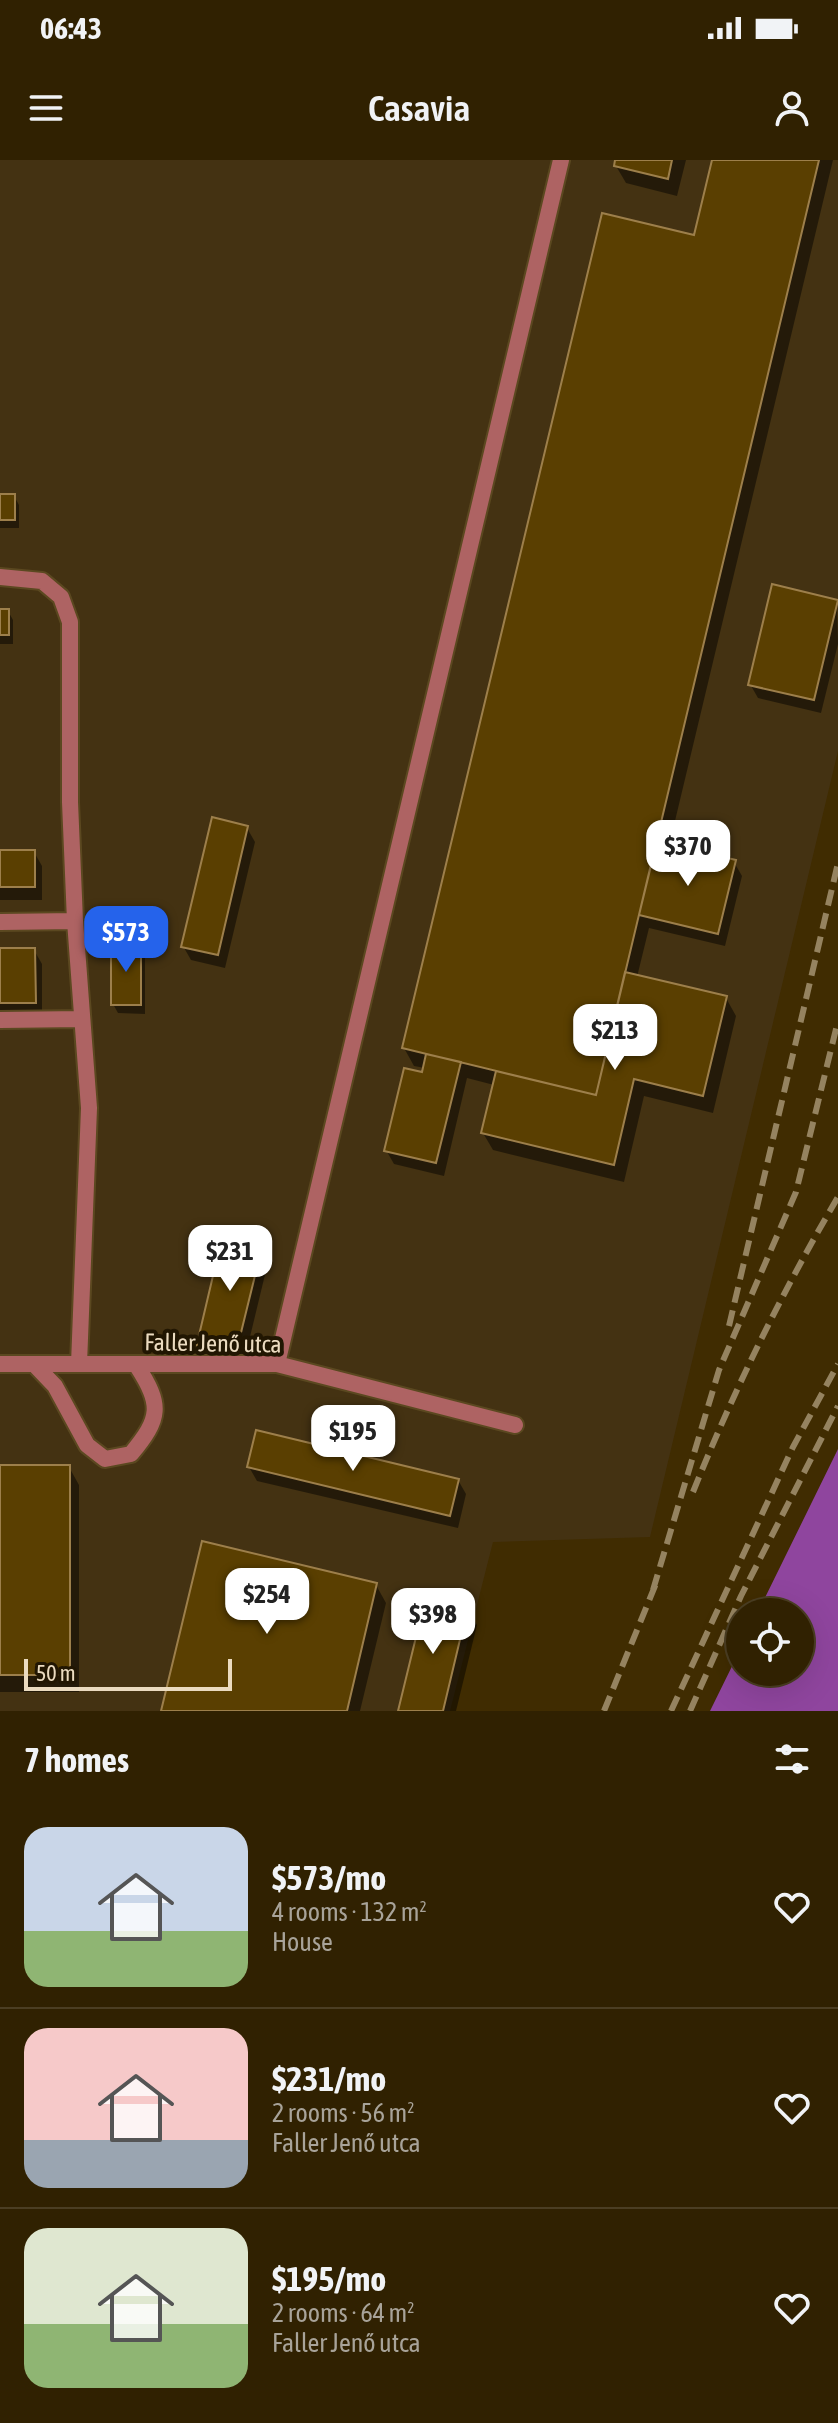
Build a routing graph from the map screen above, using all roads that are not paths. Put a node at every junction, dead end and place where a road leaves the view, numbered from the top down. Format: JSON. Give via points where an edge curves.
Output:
{"nodes":[{"id":1,"x":561,"y":160,"type":"edge"},
{"id":2,"x":0,"y":577,"type":"edge"},
{"id":3,"x":75,"y":921,"type":"junction"},
{"id":4,"x":0,"y":922,"type":"edge"},
{"id":5,"x":82,"y":1019,"type":"junction"},
{"id":6,"x":0,"y":1020,"type":"edge"},
{"id":7,"x":0,"y":1364,"type":"edge"},
{"id":8,"x":34,"y":1364,"type":"junction"},
{"id":9,"x":79,"y":1364,"type":"junction"},
{"id":10,"x":277,"y":1364,"type":"junction"},
{"id":11,"x":137,"y":1366,"type":"junction"},
{"id":12,"x":515,"y":1425,"type":"dead end"}],
"edges":[{"from":1,"to":10,"type":"street"},
{"from":2,"to":3,"type":"street","via":[[42,581],[61,597],[70,622]]},
{"from":3,"to":4,"type":"street"},
{"from":3,"to":5,"type":"street"},
{"from":5,"to":6,"type":"street"},
{"from":5,"to":9,"type":"street","via":[[89,1108]]},
{"from":7,"to":8,"type":"street","name":"Faller Jenő utca"},
{"from":8,"to":9,"type":"street","name":"Faller Jenő utca"},
{"from":8,"to":11,"type":"street","via":[[55,1386],[87,1445],[105,1459],[131,1454],[156,1414],[152,1389]]},
{"from":9,"to":11,"type":"street","name":"Faller Jenő utca"},
{"from":10,"to":11,"type":"street","name":"Faller Jenő utca"},
{"from":10,"to":12,"type":"street","name":"Faller Jenő utca"}]}
